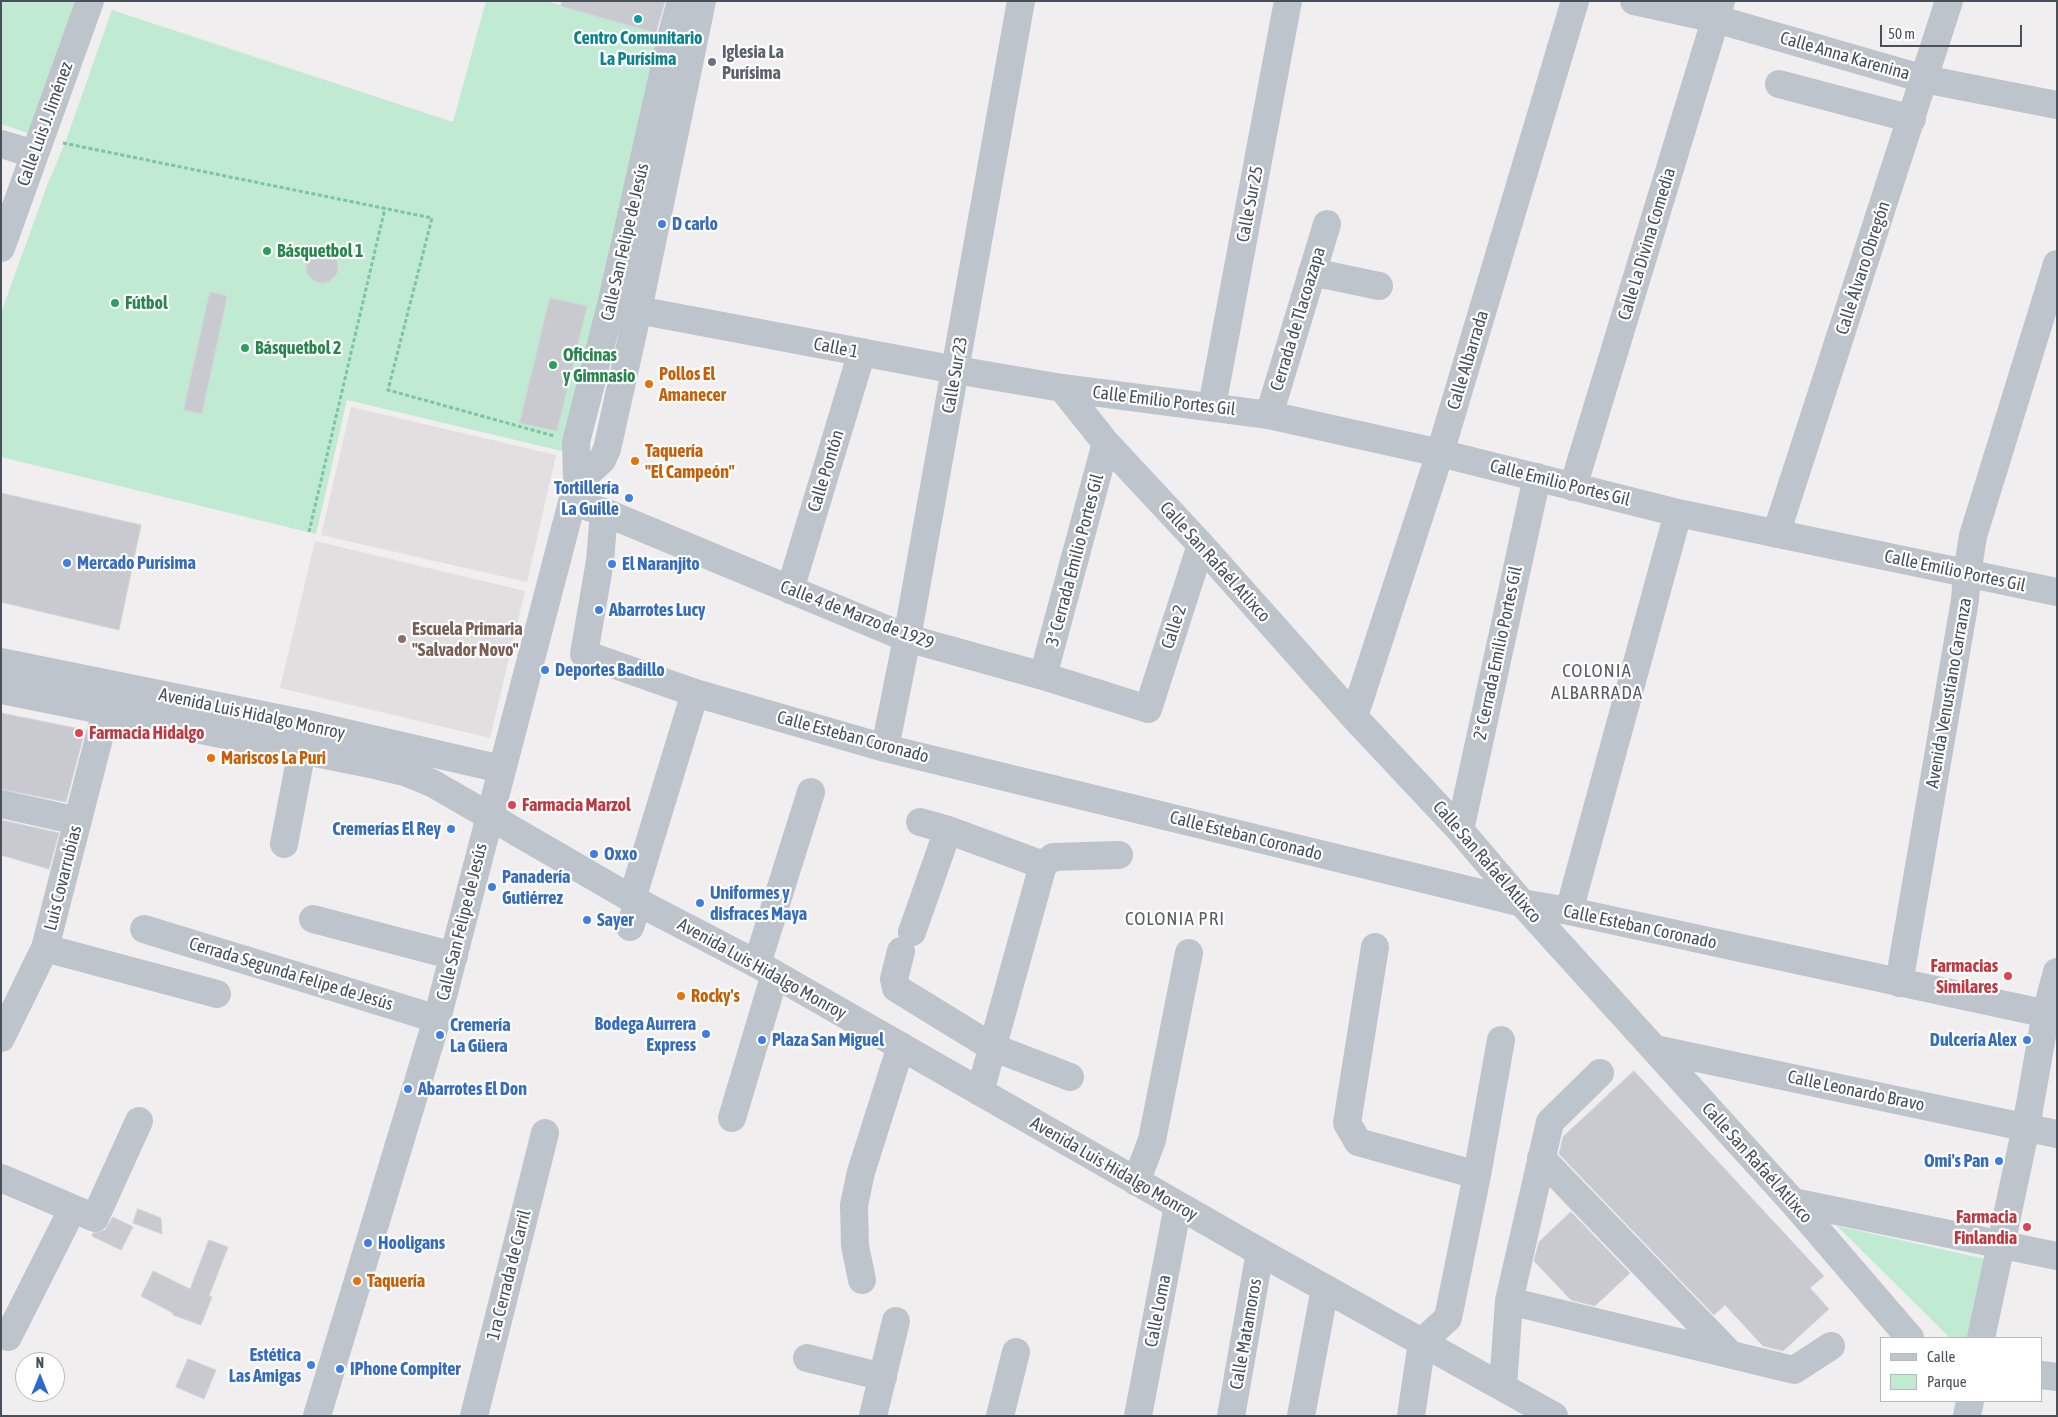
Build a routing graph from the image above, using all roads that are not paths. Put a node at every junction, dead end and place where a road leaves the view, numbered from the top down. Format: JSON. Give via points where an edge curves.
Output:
{"nodes":[{"id":1,"x":90,"y":1,"type":"edge"},
{"id":2,"x":681,"y":1,"type":"edge"},
{"id":3,"x":702,"y":1,"type":"edge"},
{"id":4,"x":1021,"y":1,"type":"edge"},
{"id":5,"x":1288,"y":1,"type":"edge"},
{"id":6,"x":1575,"y":1,"type":"edge"},
{"id":7,"x":1634,"y":1,"type":"edge"},
{"id":8,"x":1949,"y":1,"type":"edge"},
{"id":9,"x":1719,"y":10,"type":"edge"},
{"id":10,"x":1924,"y":79,"type":"junction"},
{"id":11,"x":1779,"y":84,"type":"dead end"},
{"id":12,"x":2057,"y":105,"type":"edge"},
{"id":13,"x":1912,"y":119,"type":"junction"},
{"id":14,"x":1,"y":144,"type":"edge"},
{"id":15,"x":36,"y":149,"type":"junction"},
{"id":16,"x":1326,"y":224,"type":"dead end"},
{"id":17,"x":1,"y":248,"type":"edge"},
{"id":18,"x":2057,"y":264,"type":"edge"},
{"id":19,"x":1312,"y":272,"type":"junction"},
{"id":20,"x":1379,"y":286,"type":"dead end"},
{"id":21,"x":612,"y":305,"type":"junction"},
{"id":22,"x":638,"y":310,"type":"junction"},
{"id":23,"x":862,"y":352,"type":"junction"},
{"id":24,"x":956,"y":370,"type":"junction"},
{"id":25,"x":1062,"y":388,"type":"junction"},
{"id":26,"x":1212,"y":406,"type":"junction"},
{"id":27,"x":1269,"y":415,"type":"junction"},
{"id":28,"x":1106,"y":443,"type":"junction"},
{"id":29,"x":1440,"y":453,"type":"junction"},
{"id":30,"x":1537,"y":477,"type":"junction"},
{"id":31,"x":1573,"y":487,"type":"junction"},
{"id":32,"x":575,"y":493,"type":"junction"},
{"id":33,"x":604,"y":512,"type":"junction"},
{"id":34,"x":1678,"y":513,"type":"junction"},
{"id":35,"x":1776,"y":534,"type":"junction"},
{"id":36,"x":1201,"y":545,"type":"junction"},
{"id":37,"x":1967,"y":574,"type":"junction"},
{"id":38,"x":790,"y":590,"type":"junction"},
{"id":39,"x":2057,"y":592,"type":"edge"},
{"id":40,"x":907,"y":638,"type":"junction"},
{"id":41,"x":1,"y":662,"type":"edge"},
{"id":42,"x":1043,"y":676,"type":"junction"},
{"id":43,"x":1,"y":690,"type":"edge"},
{"id":44,"x":695,"y":693,"type":"junction"},
{"id":45,"x":1148,"y":709,"type":"joint"},
{"id":46,"x":106,"y":710,"type":"junction"},
{"id":47,"x":1354,"y":717,"type":"junction"},
{"id":48,"x":885,"y":748,"type":"junction"},
{"id":49,"x":302,"y":750,"type":"junction"},
{"id":50,"x":501,"y":769,"type":"junction"},
{"id":51,"x":811,"y":792,"type":"dead end"},
{"id":52,"x":1,"y":804,"type":"edge"},
{"id":53,"x":489,"y":816,"type":"junction"},
{"id":54,"x":78,"y":821,"type":"junction"},
{"id":55,"x":920,"y":822,"type":"dead end"},
{"id":56,"x":948,"y":830,"type":"junction"},
{"id":57,"x":1460,"y":830,"type":"junction"},
{"id":58,"x":284,"y":844,"type":"dead end"},
{"id":59,"x":1119,"y":854,"type":"dead end"},
{"id":60,"x":1043,"y":865,"type":"junction"},
{"id":61,"x":1522,"y":903,"type":"junction"},
{"id":62,"x":634,"y":910,"type":"junction"},
{"id":63,"x":1569,"y":911,"type":"junction"},
{"id":64,"x":313,"y":919,"type":"dead end"},
{"id":65,"x":144,"y":929,"type":"dead end"},
{"id":66,"x":1375,"y":947,"type":"dead end"},
{"id":67,"x":45,"y":948,"type":"junction"},
{"id":68,"x":1189,"y":953,"type":"dead end"},
{"id":69,"x":454,"y":956,"type":"junction"},
{"id":70,"x":766,"y":969,"type":"junction"},
{"id":71,"x":2057,"y":972,"type":"edge"},
{"id":72,"x":1899,"y":983,"type":"junction"},
{"id":73,"x":217,"y":994,"type":"dead end"},
{"id":74,"x":2051,"y":1014,"type":"edge"},
{"id":75,"x":437,"y":1019,"type":"junction"},
{"id":76,"x":1,"y":1038,"type":"edge"},
{"id":77,"x":1500,"y":1040,"type":"dead end"},
{"id":78,"x":901,"y":1046,"type":"junction"},
{"id":79,"x":992,"y":1047,"type":"junction"},
{"id":80,"x":1655,"y":1049,"type":"junction"},
{"id":81,"x":1600,"y":1073,"type":"dead end"},
{"id":82,"x":1070,"y":1077,"type":"dead end"},
{"id":83,"x":980,"y":1092,"type":"junction"},
{"id":84,"x":732,"y":1118,"type":"dead end"},
{"id":85,"x":139,"y":1121,"type":"dead end"},
{"id":86,"x":2026,"y":1127,"type":"junction"},
{"id":87,"x":545,"y":1133,"type":"dead end"},
{"id":88,"x":2057,"y":1134,"type":"edge"},
{"id":89,"x":1541,"y":1158,"type":"junction"},
{"id":90,"x":1477,"y":1175,"type":"junction"},
{"id":91,"x":1,"y":1178,"type":"edge"},
{"id":92,"x":1136,"y":1182,"type":"junction"},
{"id":93,"x":1793,"y":1202,"type":"junction"},
{"id":94,"x":1178,"y":1205,"type":"junction"},
{"id":95,"x":72,"y":1210,"type":"junction"},
{"id":96,"x":2000,"y":1244,"type":"junction"},
{"id":97,"x":1260,"y":1252,"type":"junction"},
{"id":98,"x":2057,"y":1256,"type":"edge"},
{"id":99,"x":862,"y":1280,"type":"dead end"},
{"id":100,"x":1325,"y":1288,"type":"junction"},
{"id":101,"x":1510,"y":1301,"type":"junction"},
{"id":102,"x":896,"y":1321,"type":"dead end"},
{"id":103,"x":8,"y":1337,"type":"dead end"},
{"id":104,"x":1909,"y":1337,"type":"edge"},
{"id":105,"x":1982,"y":1337,"type":"edge"},
{"id":106,"x":1422,"y":1342,"type":"junction"},
{"id":107,"x":1831,"y":1346,"type":"dead end"},
{"id":108,"x":1016,"y":1352,"type":"dead end"},
{"id":109,"x":1730,"y":1354,"type":"junction"},
{"id":110,"x":807,"y":1358,"type":"dead end"},
{"id":111,"x":2043,"y":1375,"type":"edge"},
{"id":112,"x":883,"y":1377,"type":"junction"},
{"id":113,"x":2057,"y":1377,"type":"edge"},
{"id":114,"x":1503,"y":1387,"type":"junction"},
{"id":115,"x":317,"y":1416,"type":"edge"},
{"id":116,"x":474,"y":1416,"type":"edge"},
{"id":117,"x":873,"y":1416,"type":"edge"},
{"id":118,"x":1000,"y":1416,"type":"edge"},
{"id":119,"x":1138,"y":1416,"type":"edge"},
{"id":120,"x":1231,"y":1416,"type":"edge"},
{"id":121,"x":1301,"y":1416,"type":"edge"},
{"id":122,"x":1411,"y":1416,"type":"edge"},
{"id":123,"x":1554,"y":1416,"type":"edge"}],
"edges":[{"from":1,"to":15,"type":"street","name":"Calle Luis J. Jiménez"},
{"from":2,"to":21,"type":"street","name":"Calle San Felipe de Jesús"},
{"from":3,"to":22,"type":"street","name":"Calle San Felipe de Jesús"},
{"from":4,"to":24,"type":"street","name":"Calle Sur 23"},
{"from":5,"to":26,"type":"street","name":"Calle Sur 25"},
{"from":6,"to":29,"type":"street","name":"Calle Albarrada"},
{"from":7,"to":9,"type":"street","name":"Calle Anna Karenina"},
{"from":8,"to":10,"type":"street","name":"Calle Álvaro Obregón"},
{"from":9,"to":10,"type":"street","name":"Calle Anna Karenina"},
{"from":9,"to":31,"type":"street","name":"Calle La Divina Comedia"},
{"from":10,"to":12,"type":"street","name":"Calle Anna Karenina"},
{"from":10,"to":13,"type":"street","name":"Calle Álvaro Obregón"},
{"from":11,"to":13,"type":"street"},
{"from":13,"to":35,"type":"street","name":"Calle Álvaro Obregón"},
{"from":14,"to":15,"type":"street"},
{"from":15,"to":17,"type":"street","name":"Calle Luis J. Jiménez"},
{"from":16,"to":19,"type":"street","name":"Cerrada de Tlacoazapa"},
{"from":18,"to":37,"type":"street","name":"Avenida Venustiano Carranza","via":[[1973,536]]},
{"from":19,"to":20,"type":"street"},
{"from":19,"to":27,"type":"street","name":"Cerrada de Tlacoazapa"},
{"from":21,"to":22,"type":"street","name":"Calle 1"},
{"from":21,"to":32,"type":"street","name":"Calle San Felipe de Jesús","via":[[576,442]]},
{"from":22,"to":23,"type":"street","name":"Calle 1"},
{"from":22,"to":32,"type":"street","name":"Calle San Felipe de Jesús","via":[[607,449]]},
{"from":23,"to":24,"type":"street","name":"Calle 1"},
{"from":23,"to":38,"type":"street","name":"Calle Pontón"},
{"from":24,"to":25,"type":"street","name":"Calle 1"},
{"from":24,"to":40,"type":"street","name":"Calle Sur 23"},
{"from":25,"to":26,"type":"street","name":"Calle Emilio Portes Gil"},
{"from":25,"to":28,"type":"street","name":"Calle San Rafaél Atlixco"},
{"from":26,"to":27,"type":"street","name":"Calle Emilio Portes Gil"},
{"from":27,"to":29,"type":"street","name":"Calle Emilio Portes Gil"},
{"from":28,"to":36,"type":"street","name":"Calle San Rafaél Atlixco"},
{"from":28,"to":42,"type":"street","name":"3ª Cerrada Emilio Portes Gil"},
{"from":29,"to":30,"type":"street","name":"Calle Emilio Portes Gil"},
{"from":29,"to":47,"type":"street","name":"Calle Albarrada"},
{"from":30,"to":31,"type":"street","name":"Calle Emilio Portes Gil"},
{"from":30,"to":57,"type":"street","name":"2ª Cerrada Emilio Portes Gil"},
{"from":31,"to":34,"type":"street","name":"Calle Emilio Portes Gil"},
{"from":32,"to":33,"type":"street","name":"Calle 4 de Marzo de 1929"},
{"from":32,"to":50,"type":"street","name":"Calle San Felipe de Jesús"},
{"from":33,"to":38,"type":"street","name":"Calle 4 de Marzo de 1929"},
{"from":33,"to":44,"type":"street","name":"Calle Esteban Coronado","via":[[600,560],[584,654]]},
{"from":34,"to":35,"type":"street","name":"Calle Emilio Portes Gil"},
{"from":34,"to":63,"type":"street"},
{"from":35,"to":37,"type":"street","name":"Calle Emilio Portes Gil"},
{"from":36,"to":45,"type":"street","name":"Calle 2"},
{"from":36,"to":47,"type":"street","name":"Calle San Rafaél Atlixco"},
{"from":37,"to":39,"type":"street","name":"Calle Emilio Portes Gil"},
{"from":37,"to":72,"type":"street","name":"Avenida Venustiano Carranza","via":[[1966,600]]},
{"from":38,"to":40,"type":"street","name":"Calle 4 de Marzo de 1929"},
{"from":40,"to":42,"type":"street","name":"Calle 4 de Marzo de 1929"},
{"from":40,"to":48,"type":"street","name":"Calle Sur 23"},
{"from":41,"to":50,"type":"street","name":"Avenida Luis Hidalgo Monroy","via":[[306,724]]},
{"from":42,"to":45,"type":"street","name":"Calle 4 de Marzo de 1929"},
{"from":43,"to":46,"type":"street","name":"Avenida Luis Hidalgo Monroy"},
{"from":44,"to":48,"type":"street","name":"Calle Esteban Coronado"},
{"from":44,"to":62,"type":"street"},
{"from":46,"to":49,"type":"street","name":"Avenida Luis Hidalgo Monroy"},
{"from":46,"to":54,"type":"street","name":"Luis Covarrubias"},
{"from":47,"to":57,"type":"street","name":"Calle San Rafaél Atlixco"},
{"from":48,"to":61,"type":"street","name":"Calle Esteban Coronado"},
{"from":49,"to":53,"type":"street","name":"Avenida Luis Hidalgo Monroy","via":[[405,772],[432,783]]},
{"from":49,"to":58,"type":"street"},
{"from":50,"to":53,"type":"street","name":"Calle San Felipe de Jesús"},
{"from":51,"to":70,"type":"street"},
{"from":52,"to":54,"type":"street"},
{"from":53,"to":62,"type":"street","name":"Avenida Luis Hidalgo Monroy"},
{"from":53,"to":69,"type":"street","name":"Calle San Felipe de Jesús"},
{"from":54,"to":67,"type":"street","name":"Luis Covarrubias"},
{"from":55,"to":56,"type":"street"},
{"from":56,"to":60,"type":"street"},
{"from":56,"to":79,"type":"street","via":[[894,979],[896,988]]},
{"from":57,"to":61,"type":"street","name":"Calle San Rafaél Atlixco"},
{"from":59,"to":60,"type":"street","via":[[1053,857]]},
{"from":60,"to":79,"type":"street"},
{"from":61,"to":63,"type":"street","name":"Calle Esteban Coronado"},
{"from":61,"to":80,"type":"street","name":"Calle San Rafaél Atlixco"},
{"from":62,"to":70,"type":"street","name":"Avenida Luis Hidalgo Monroy"},
{"from":63,"to":72,"type":"street","name":"Calle Esteban Coronado"},
{"from":64,"to":69,"type":"street"},
{"from":65,"to":75,"type":"street","name":"Cerrada Segunda Felipe de Jesús"},
{"from":66,"to":90,"type":"street","via":[[1347,1123],[1358,1142]]},
{"from":67,"to":73,"type":"street"},
{"from":67,"to":76,"type":"street","name":"Luis Covarrubias"},
{"from":68,"to":92,"type":"street","via":[[1152,1140]]},
{"from":69,"to":75,"type":"street","name":"Calle San Felipe de Jesús"},
{"from":70,"to":78,"type":"street","name":"Avenida Luis Hidalgo Monroy"},
{"from":70,"to":84,"type":"street"},
{"from":71,"to":74,"type":"street"},
{"from":72,"to":74,"type":"street","name":"Calle Esteban Coronado"},
{"from":74,"to":86,"type":"street"},
{"from":75,"to":115,"type":"street","name":"Calle San Felipe de Jesús"},
{"from":77,"to":90,"type":"street"},
{"from":78,"to":83,"type":"street","name":"Avenida Luis Hidalgo Monroy"},
{"from":78,"to":99,"type":"street","via":[[861,1172],[854,1205],[855,1246]]},
{"from":79,"to":82,"type":"street"},
{"from":79,"to":83,"type":"street"},
{"from":80,"to":86,"type":"street","name":"Calle Leonardo Bravo"},
{"from":80,"to":93,"type":"street","name":"Calle San Rafaél Atlixco"},
{"from":81,"to":89,"type":"street","via":[[1550,1122]]},
{"from":83,"to":92,"type":"street","name":"Avenida Luis Hidalgo Monroy"},
{"from":85,"to":95,"type":"street","via":[[95,1218]]},
{"from":86,"to":88,"type":"street","name":"Calle Leonardo Bravo"},
{"from":86,"to":96,"type":"street"},
{"from":87,"to":116,"type":"street","name":"1ra Cerrada de Carril"},
{"from":89,"to":101,"type":"street"},
{"from":89,"to":109,"type":"street"},
{"from":90,"to":106,"type":"street","via":[[1448,1318]]},
{"from":91,"to":95,"type":"street"},
{"from":92,"to":94,"type":"street","name":"Avenida Luis Hidalgo Monroy"},
{"from":93,"to":96,"type":"street"},
{"from":93,"to":104,"type":"street","name":"Calle San Rafaél Atlixco"},
{"from":94,"to":97,"type":"street","name":"Avenida Luis Hidalgo Monroy"},
{"from":94,"to":119,"type":"street","name":"Calle Loma"},
{"from":95,"to":103,"type":"street"},
{"from":96,"to":98,"type":"street"},
{"from":96,"to":105,"type":"street"},
{"from":97,"to":100,"type":"street","name":"Avenida Luis Hidalgo Monroy"},
{"from":97,"to":120,"type":"street","name":"Calle Matamoros"},
{"from":100,"to":106,"type":"street","name":"Avenida Luis Hidalgo Monroy"},
{"from":100,"to":121,"type":"street"},
{"from":101,"to":109,"type":"street"},
{"from":101,"to":114,"type":"street"},
{"from":102,"to":112,"type":"street"},
{"from":106,"to":114,"type":"street","name":"Avenida Luis Hidalgo Monroy"},
{"from":106,"to":122,"type":"street"},
{"from":107,"to":109,"type":"street","via":[[1794,1370]]},
{"from":108,"to":118,"type":"street"},
{"from":110,"to":112,"type":"street"},
{"from":111,"to":113,"type":"street"},
{"from":112,"to":117,"type":"street"},
{"from":114,"to":123,"type":"street","name":"Avenida Luis Hidalgo Monroy"}]}
